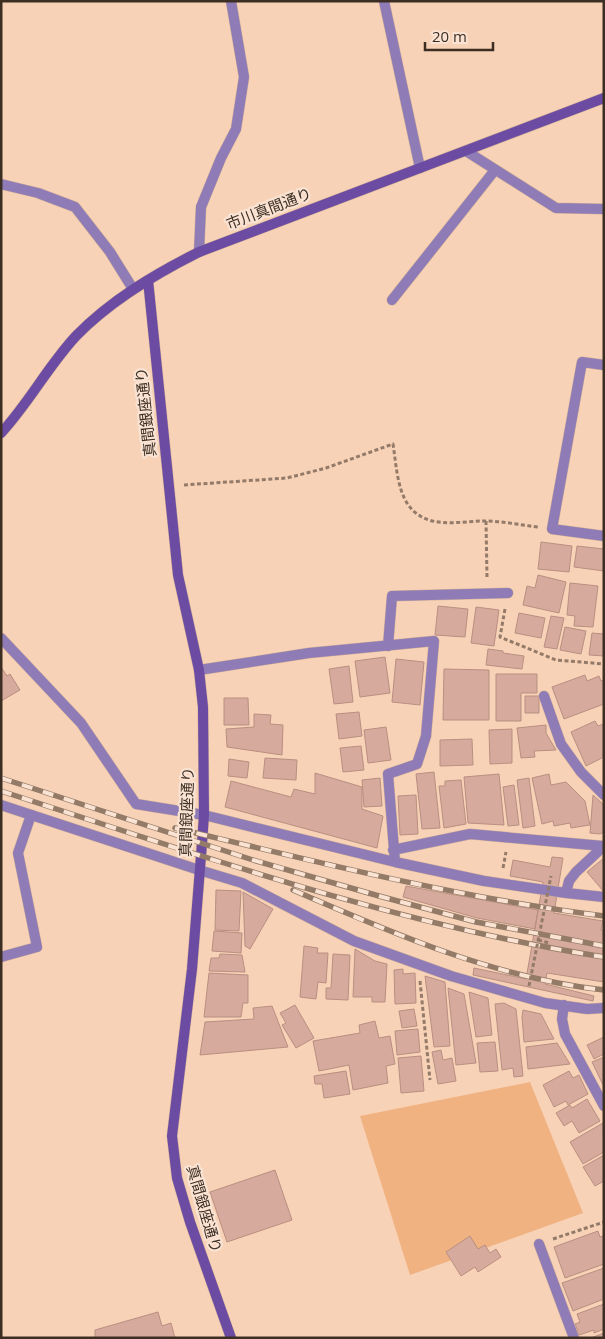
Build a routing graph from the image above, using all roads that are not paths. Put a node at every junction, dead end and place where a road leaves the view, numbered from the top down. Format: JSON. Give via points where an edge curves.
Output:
{"nodes":[{"id":1,"x":231,"y":1,"type":"edge"},
{"id":2,"x":384,"y":1,"type":"edge"},
{"id":3,"x":604,"y":98,"type":"edge"},
{"id":4,"x":466,"y":151,"type":"junction"},
{"id":5,"x":420,"y":168,"type":"junction"},
{"id":6,"x":495,"y":170,"type":"junction"},
{"id":7,"x":1,"y":184,"type":"edge"},
{"id":8,"x":604,"y":209,"type":"edge"},
{"id":9,"x":199,"y":252,"type":"junction"},
{"id":10,"x":148,"y":280,"type":"junction"},
{"id":11,"x":133,"y":290,"type":"junction"},
{"id":12,"x":392,"y":300,"type":"dead end"},
{"id":13,"x":604,"y":365,"type":"edge"},
{"id":14,"x":1,"y":433,"type":"edge"},
{"id":15,"x":604,"y":536,"type":"edge"},
{"id":16,"x":508,"y":593,"type":"road end"},
{"id":17,"x":1,"y":638,"type":"edge"},
{"id":18,"x":388,"y":646,"type":"junction"},
{"id":19,"x":199,"y":670,"type":"junction"},
{"id":20,"x":544,"y":696,"type":"dead end"},
{"id":21,"x":604,"y":794,"type":"edge"},
{"id":22,"x":1,"y":806,"type":"edge"},
{"id":23,"x":31,"y":815,"type":"junction"},
{"id":24,"x":204,"y":815,"type":"junction"},
{"id":25,"x":604,"y":846,"type":"edge"},
{"id":26,"x":393,"y":850,"type":"junction"},
{"id":27,"x":394,"y":862,"type":"junction"},
{"id":28,"x":200,"y":870,"type":"junction"},
{"id":29,"x":566,"y":893,"type":"junction"},
{"id":30,"x":604,"y":897,"type":"edge"},
{"id":31,"x":1,"y":957,"type":"edge"},
{"id":32,"x":564,"y":1005,"type":"junction"},
{"id":33,"x":604,"y":1008,"type":"edge"},
{"id":34,"x":604,"y":1106,"type":"edge"},
{"id":35,"x":538,"y":1244,"type":"road end"},
{"id":36,"x":231,"y":1338,"type":"edge"},
{"id":37,"x":574,"y":1338,"type":"edge"}],
"edges":[{"from":1,"to":9,"type":"street","via":[[244,77],[236,129],[220,158],[201,207]]},
{"from":2,"to":5,"type":"street"},
{"from":3,"to":4,"type":"street","name":"市川真間通り"},
{"from":4,"to":5,"type":"street","name":"市川真間通り"},
{"from":4,"to":6,"type":"street"},
{"from":5,"to":9,"type":"street","name":"市川真間通り"},
{"from":6,"to":8,"type":"street","via":[[556,208]]},
{"from":6,"to":12,"type":"street"},
{"from":7,"to":11,"type":"street","via":[[38,193],[74,207],[110,252]]},
{"from":9,"to":10,"type":"street","name":"市川真間通り"},
{"from":10,"to":11,"type":"street","name":"市川真間通り"},
{"from":10,"to":19,"type":"street","name":"真間銀座通り","via":[[178,575]]},
{"from":11,"to":14,"type":"street","name":"市川真間通り","via":[[104,310],[76,337]]},
{"from":13,"to":15,"type":"street","via":[[582,362],[552,529]]},
{"from":16,"to":18,"type":"street","via":[[392,596]]},
{"from":17,"to":24,"type":"street","via":[[81,723],[136,804]]},
{"from":18,"to":19,"type":"street","via":[[309,653]]},
{"from":18,"to":26,"type":"street","via":[[434,641],[426,736],[417,764],[388,774]]},
{"from":19,"to":24,"type":"street","name":"真間銀座通り","via":[[203,707]]},
{"from":20,"to":21,"type":"street","via":[[561,744],[581,772]]},
{"from":22,"to":23,"type":"street"},
{"from":23,"to":28,"type":"street"},
{"from":23,"to":31,"type":"street","via":[[18,853],[37,947]]},
{"from":24,"to":27,"type":"street"},
{"from":24,"to":28,"type":"street","name":"真間銀座通り"},
{"from":25,"to":26,"type":"street","via":[[470,834]]},
{"from":25,"to":29,"type":"street","via":[[576,872]]},
{"from":26,"to":27,"type":"street"},
{"from":27,"to":29,"type":"street","via":[[484,881]]},
{"from":28,"to":32,"type":"street","via":[[242,883],[386,954],[451,976],[546,1003]]},
{"from":28,"to":36,"type":"street","name":"真間銀座通り","via":[[172,1136],[180,1187],[190,1222]]},
{"from":29,"to":30,"type":"street"},
{"from":32,"to":33,"type":"street"},
{"from":32,"to":34,"type":"street","via":[[562,1019],[566,1034]]},
{"from":35,"to":37,"type":"street"}]}
